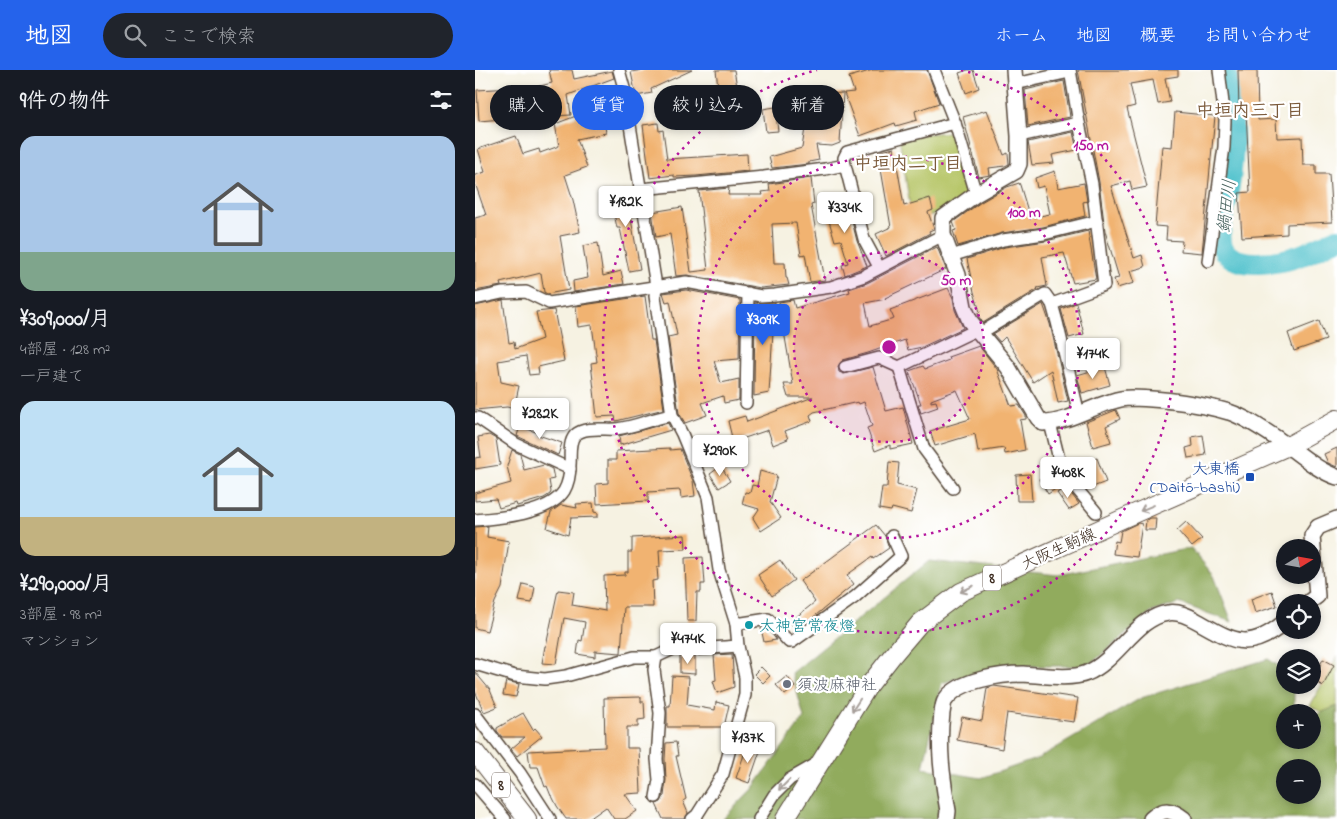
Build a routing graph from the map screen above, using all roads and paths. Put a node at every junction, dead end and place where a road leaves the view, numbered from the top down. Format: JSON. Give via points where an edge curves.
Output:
{"nodes":[{"id":1,"x":619,"y":70,"type":"edge"},
{"id":2,"x":934,"y":70,"type":"edge"},
{"id":3,"x":1219,"y":70,"type":"edge"},
{"id":4,"x":1070,"y":71,"type":"edge"},
{"id":5,"x":1014,"y":77,"type":"edge"},
{"id":6,"x":955,"y":123,"type":"junction"},
{"id":7,"x":1079,"y":123,"type":"junction"},
{"id":8,"x":1019,"y":136,"type":"junction"},
{"id":9,"x":845,"y":165,"type":"junction"},
{"id":10,"x":641,"y":189,"type":"junction"},
{"id":11,"x":976,"y":194,"type":"junction"},
{"id":12,"x":1097,"y":221,"type":"junction"},
{"id":13,"x":943,"y":235,"type":"junction"},
{"id":14,"x":951,"y":256,"type":"junction"},
{"id":15,"x":1208,"y":261,"type":"dead end"},
{"id":16,"x":879,"y":267,"type":"junction"},
{"id":17,"x":655,"y":286,"type":"junction"},
{"id":18,"x":748,"y":293,"type":"junction"},
{"id":19,"x":475,"y":299,"type":"edge"},
{"id":20,"x":1052,"y":304,"type":"junction"},
{"id":21,"x":977,"y":332,"type":"junction"},
{"id":22,"x":845,"y":367,"type":"dead end"},
{"id":23,"x":899,"y":367,"type":"junction"},
{"id":24,"x":746,"y":403,"type":"dead end"},
{"id":25,"x":1079,"y":414,"type":"junction"},
{"id":26,"x":672,"y":415,"type":"junction"},
{"id":27,"x":475,"y":418,"type":"edge"},
{"id":28,"x":1337,"y":420,"type":"edge"},
{"id":29,"x":1050,"y":423,"type":"junction"},
{"id":30,"x":1288,"y":446,"type":"junction"},
{"id":31,"x":570,"y":469,"type":"junction"},
{"id":32,"x":1337,"y":477,"type":"edge"},
{"id":33,"x":953,"y":488,"type":"dead end"},
{"id":34,"x":1096,"y":512,"type":"dead end"},
{"id":35,"x":1337,"y":519,"type":"edge"},
{"id":36,"x":475,"y":520,"type":"edge"},
{"id":37,"x":893,"y":536,"type":"dead end"},
{"id":38,"x":1317,"y":594,"type":"edge"},
{"id":39,"x":736,"y":624,"type":"junction"},
{"id":40,"x":1276,"y":630,"type":"edge"},
{"id":41,"x":739,"y":646,"type":"junction"},
{"id":42,"x":656,"y":657,"type":"junction"},
{"id":43,"x":475,"y":664,"type":"edge"},
{"id":44,"x":475,"y":714,"type":"edge"},
{"id":45,"x":475,"y":752,"type":"edge"},
{"id":46,"x":820,"y":762,"type":"junction"},
{"id":47,"x":527,"y":783,"type":"junction"},
{"id":48,"x":475,"y":784,"type":"edge"},
{"id":49,"x":519,"y":795,"type":"dead end"},
{"id":50,"x":655,"y":798,"type":"dead end"},
{"id":51,"x":505,"y":817,"type":"edge"},
{"id":52,"x":527,"y":819,"type":"edge"},
{"id":53,"x":550,"y":819,"type":"edge"},
{"id":54,"x":692,"y":819,"type":"edge"},
{"id":55,"x":759,"y":819,"type":"edge"},
{"id":56,"x":785,"y":819,"type":"edge"},
{"id":57,"x":947,"y":819,"type":"edge"},
{"id":58,"x":1151,"y":819,"type":"edge"},
{"id":59,"x":1184,"y":819,"type":"edge"}],
"edges":[{"from":1,"to":10,"type":"street"},
{"from":2,"to":6,"type":"street"},
{"from":3,"to":15,"type":"street","via":[[1225,120],[1224,147]]},
{"from":4,"to":5,"type":"street"},
{"from":4,"to":7,"type":"street"},
{"from":5,"to":8,"type":"main road"},
{"from":6,"to":9,"type":"street","via":[[847,152]]},
{"from":6,"to":11,"type":"street"},
{"from":7,"to":8,"type":"street"},
{"from":7,"to":12,"type":"street"},
{"from":8,"to":11,"type":"main road","via":[[1019,164],[1015,171]]},
{"from":9,"to":10,"type":"street","via":[[764,178]]},
{"from":9,"to":16,"type":"street","via":[[864,239]]},
{"from":10,"to":17,"type":"street"},
{"from":11,"to":13,"type":"main road","via":[[943,218]]},
{"from":12,"to":14,"type":"street","via":[[1003,240]]},
{"from":12,"to":20,"type":"street","via":[[1104,285]]},
{"from":13,"to":14,"type":"main road"},
{"from":13,"to":16,"type":"street"},
{"from":14,"to":21,"type":"main road","via":[[964,307]]},
{"from":16,"to":18,"type":"street","via":[[864,276],[831,287],[775,295]]},
{"from":17,"to":18,"type":"street","via":[[686,282]]},
{"from":17,"to":19,"type":"street","via":[[549,303],[526,292]]},
{"from":17,"to":26,"type":"street"},
{"from":18,"to":24,"type":"street"},
{"from":20,"to":21,"type":"street","via":[[1045,294]]},
{"from":20,"to":25,"type":"street"},
{"from":21,"to":23,"type":"street"},
{"from":21,"to":29,"type":"main road","via":[[1008,367],[1038,418],[1043,423]]},
{"from":22,"to":23,"type":"street","via":[[879,358]]},
{"from":23,"to":33,"type":"street","via":[[924,449]]},
{"from":25,"to":29,"type":"main road"},
{"from":25,"to":30,"type":"main road","via":[[1128,398],[1163,400],[1230,413]]},
{"from":26,"to":31,"type":"street","via":[[630,427],[584,431],[575,435],[570,444]]},
{"from":26,"to":39,"type":"street","via":[[708,498],[719,570]]},
{"from":27,"to":31,"type":"street","via":[[516,444]]},
{"from":28,"to":30,"type":"main road","name":"大阪生駒線","number":"8"},
{"from":29,"to":34,"type":"street","via":[[1062,471]]},
{"from":30,"to":32,"type":"main road","via":[[1326,474]]},
{"from":30,"to":46,"type":"main road","name":"大阪生駒線","number":"8","one_way":true,"via":[[961,592],[920,623],[892,656],[867,688]]},
{"from":31,"to":36,"type":"street","via":[[563,491],[554,502],[508,516]]},
{"from":35,"to":38,"type":"main road","via":[[1318,526],[1312,536]]},
{"from":37,"to":39,"type":"street","via":[[901,556],[855,598],[792,642],[768,619]]},
{"from":39,"to":41,"type":"street"},
{"from":40,"to":57,"type":"main road","via":[[1254,641],[1240,642],[1186,615],[1170,612],[1145,623],[1101,665],[1085,674],[1000,675],[958,688],[944,700],[940,728],[939,756]]},
{"from":41,"to":42,"type":"street","via":[[675,648]]},
{"from":41,"to":54,"type":"street","via":[[745,695],[733,741],[723,774]]},
{"from":42,"to":43,"type":"street","via":[[635,657],[545,679],[515,676]]},
{"from":42,"to":50,"type":"street","via":[[654,670],[660,713],[659,780]]},
{"from":44,"to":47,"type":"street"},
{"from":45,"to":52,"type":"main road","number":"8"},
{"from":46,"to":55,"type":"street","one_way":true,"via":[[790,779],[774,795]]},
{"from":46,"to":56,"type":"main road","name":"大阪生駒線","number":"8"},
{"from":47,"to":49,"type":"street"},
{"from":47,"to":53,"type":"street"},
{"from":48,"to":51,"type":"street"},
{"from":58,"to":59,"type":"main road","via":[[1165,810],[1173,811]]}]}
